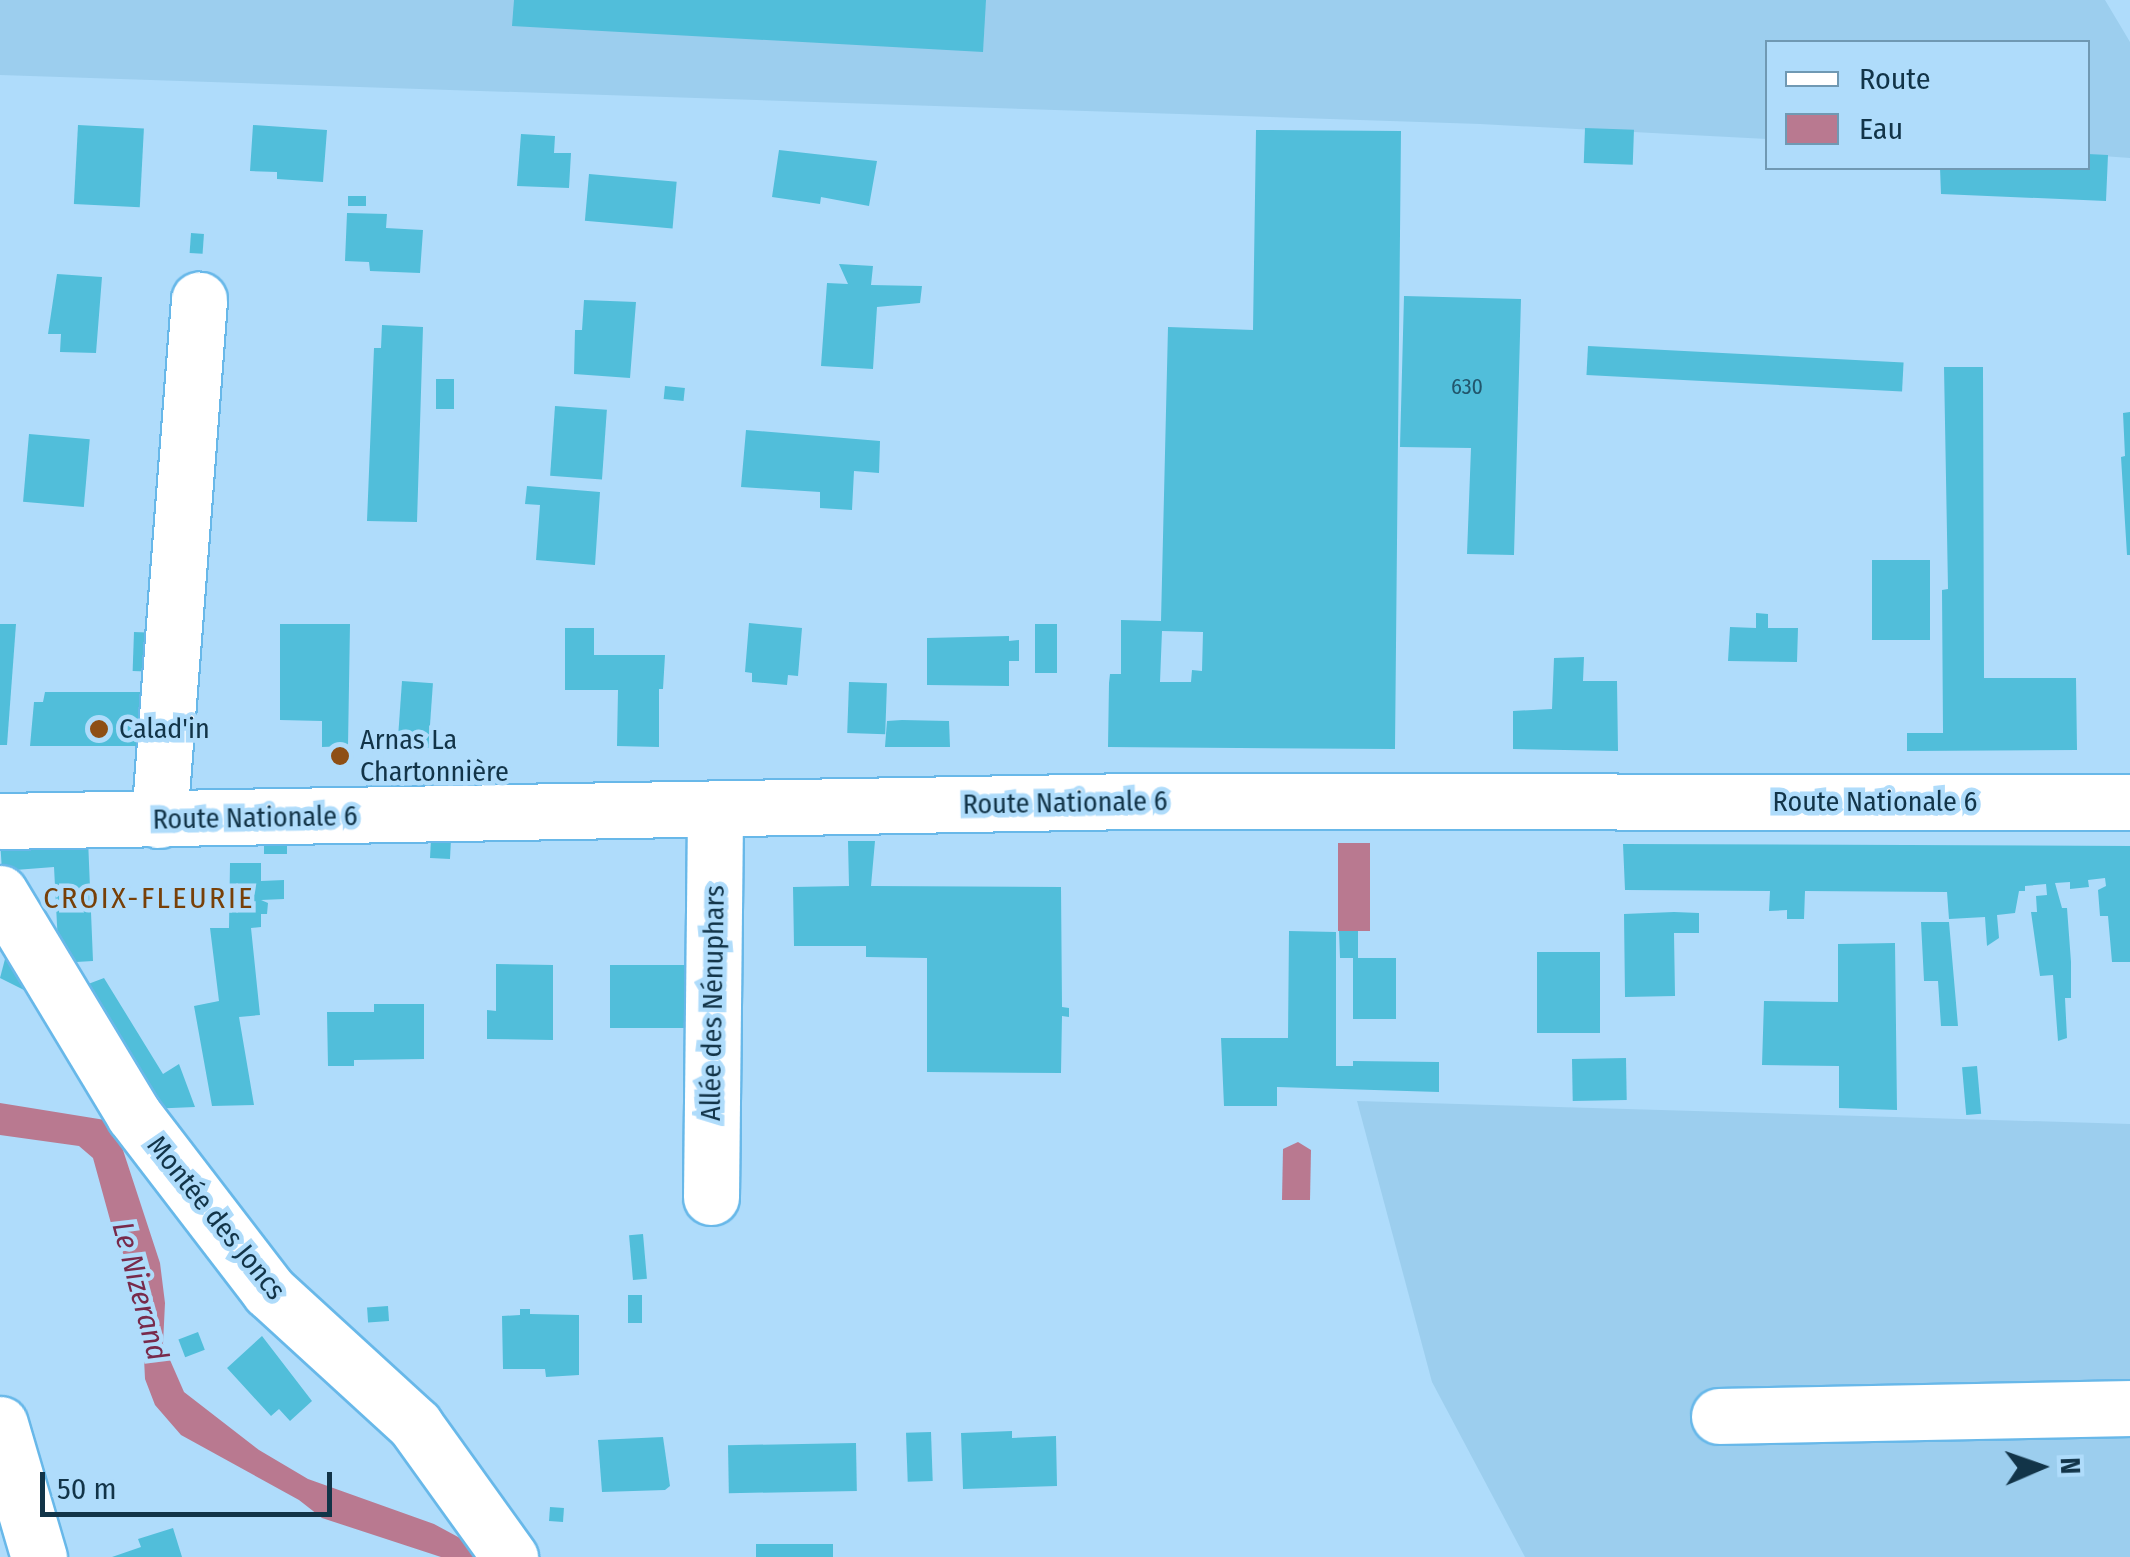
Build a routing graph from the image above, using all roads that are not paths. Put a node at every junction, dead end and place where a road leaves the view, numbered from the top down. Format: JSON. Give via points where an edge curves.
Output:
{"nodes":[{"id":1,"x":199,"y":300,"type":"dead end"},
{"id":2,"x":2130,"y":802,"type":"edge"},
{"id":3,"x":715,"y":809,"type":"junction"},
{"id":4,"x":159,"y":820,"type":"junction"},
{"id":5,"x":0,"y":821,"type":"edge"},
{"id":6,"x":0,"y":893,"type":"edge"},
{"id":7,"x":711,"y":1197,"type":"dead end"},
{"id":8,"x":2130,"y":1408,"type":"edge"},
{"id":9,"x":1719,"y":1416,"type":"dead end"},
{"id":10,"x":0,"y":1424,"type":"edge"},
{"id":11,"x":39,"y":1557,"type":"edge"},
{"id":12,"x":510,"y":1557,"type":"edge"}],
"edges":[{"from":1,"to":4,"type":"main road"},
{"from":2,"to":3,"type":"main road","name":"Route Nationale 6","via":[[1133,801]]},
{"from":3,"to":4,"type":"main road","name":"Route Nationale 6"},
{"from":3,"to":7,"type":"main road","name":"Allée des Nénuphars"},
{"from":4,"to":5,"type":"main road","name":"Route Nationale 6"},
{"from":6,"to":12,"type":"main road","name":"Montée des Joncs","via":[[134,1114],[269,1291],[415,1425]]},
{"from":8,"to":9,"type":"main road"},
{"from":10,"to":11,"type":"main road"}]}
